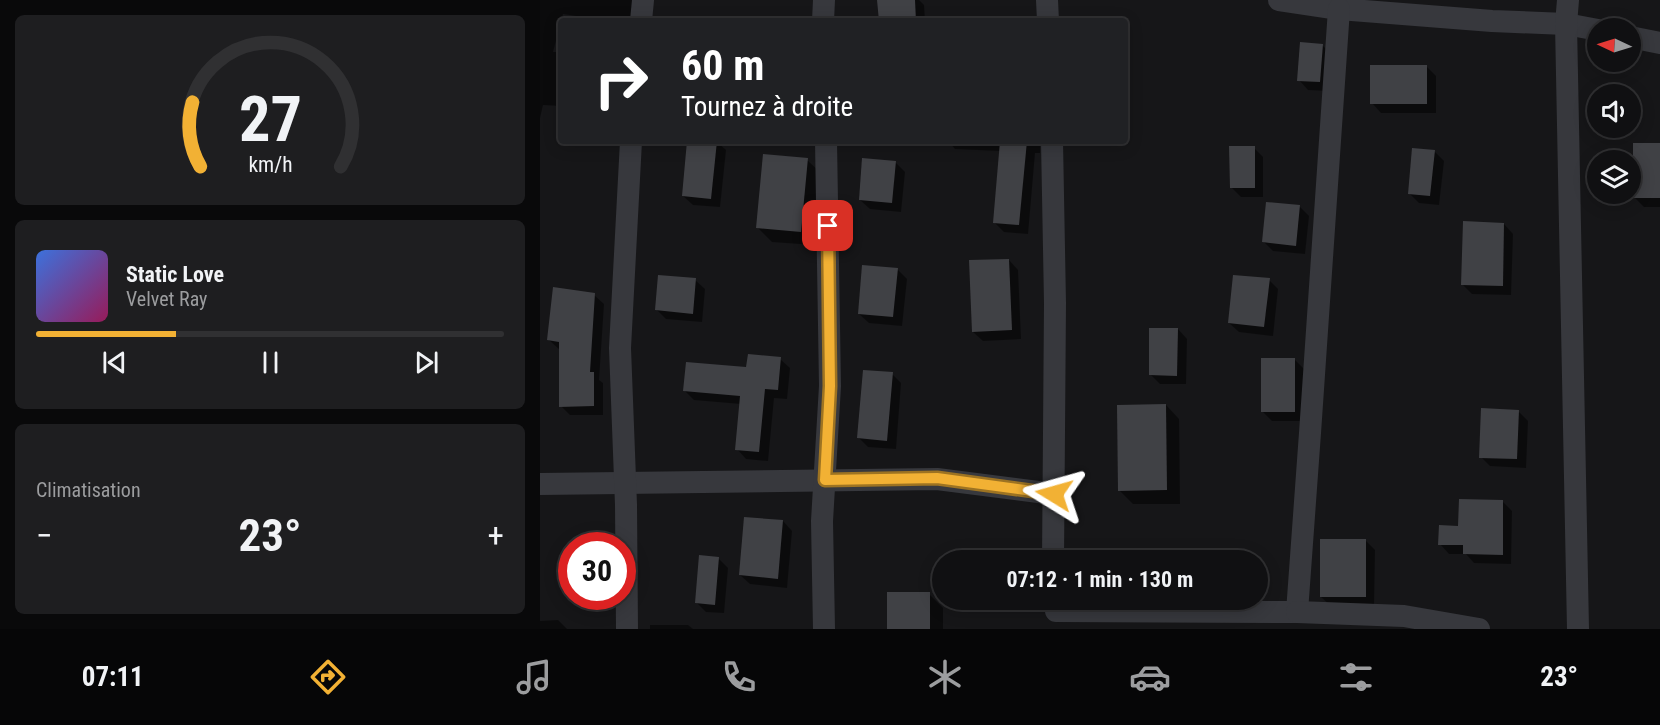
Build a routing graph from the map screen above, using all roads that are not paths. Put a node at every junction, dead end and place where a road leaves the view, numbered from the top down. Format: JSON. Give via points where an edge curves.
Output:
{"nodes":[{"id":1,"x":643,"y":0,"type":"edge"},
{"id":2,"x":824,"y":0,"type":"edge"},
{"id":3,"x":1047,"y":0,"type":"edge"},
{"id":4,"x":1279,"y":0,"type":"edge"},
{"id":5,"x":1568,"y":0,"type":"edge"},
{"id":6,"x":1339,"y":9,"type":"junction"},
{"id":7,"x":641,"y":18,"type":"edge"},
{"id":8,"x":823,"y":18,"type":"edge"},
{"id":9,"x":1048,"y":18,"type":"edge"},
{"id":10,"x":1566,"y":24,"type":"junction"},
{"id":11,"x":1587,"y":28,"type":"edge"},
{"id":12,"x":1641,"y":39,"type":"edge"},
{"id":13,"x":1660,"y":43,"type":"edge"},
{"id":14,"x":630,"y":144,"type":"edge"},
{"id":15,"x":826,"y":144,"type":"edge"},
{"id":16,"x":1052,"y":144,"type":"edge"},
{"id":17,"x":825,"y":480,"type":"junction"},
{"id":18,"x":626,"y":482,"type":"junction"},
{"id":19,"x":540,"y":484,"type":"edge"},
{"id":20,"x":1054,"y":494,"type":"junction"},
{"id":21,"x":1053,"y":550,"type":"edge"},
{"id":22,"x":1297,"y":612,"type":"junction"},
{"id":23,"x":1056,"y":613,"type":"edge"},
{"id":24,"x":627,"y":629,"type":"edge"},
{"id":25,"x":825,"y":629,"type":"edge"},
{"id":26,"x":1479,"y":629,"type":"edge"},
{"id":27,"x":1578,"y":629,"type":"edge"}],
"edges":[{"from":1,"to":7,"type":"street"},
{"from":2,"to":8,"type":"street"},
{"from":3,"to":9,"type":"street"},
{"from":4,"to":6,"type":"street"},
{"from":5,"to":10,"type":"street"},
{"from":6,"to":10,"type":"street"},
{"from":6,"to":22,"type":"street"},
{"from":10,"to":11,"type":"street"},
{"from":10,"to":27,"type":"street"},
{"from":12,"to":13,"type":"street"},
{"from":14,"to":18,"type":"street","via":[[620,348]]},
{"from":15,"to":17,"type":"street","via":[[830,386]]},
{"from":16,"to":20,"type":"street"},
{"from":17,"to":18,"type":"street"},
{"from":17,"to":20,"type":"street","via":[[937,478]]},
{"from":17,"to":25,"type":"street"},
{"from":18,"to":19,"type":"street"},
{"from":18,"to":24,"type":"street"},
{"from":20,"to":21,"type":"street"},
{"from":22,"to":23,"type":"street"},
{"from":22,"to":26,"type":"street","via":[[1404,616]]}]}
